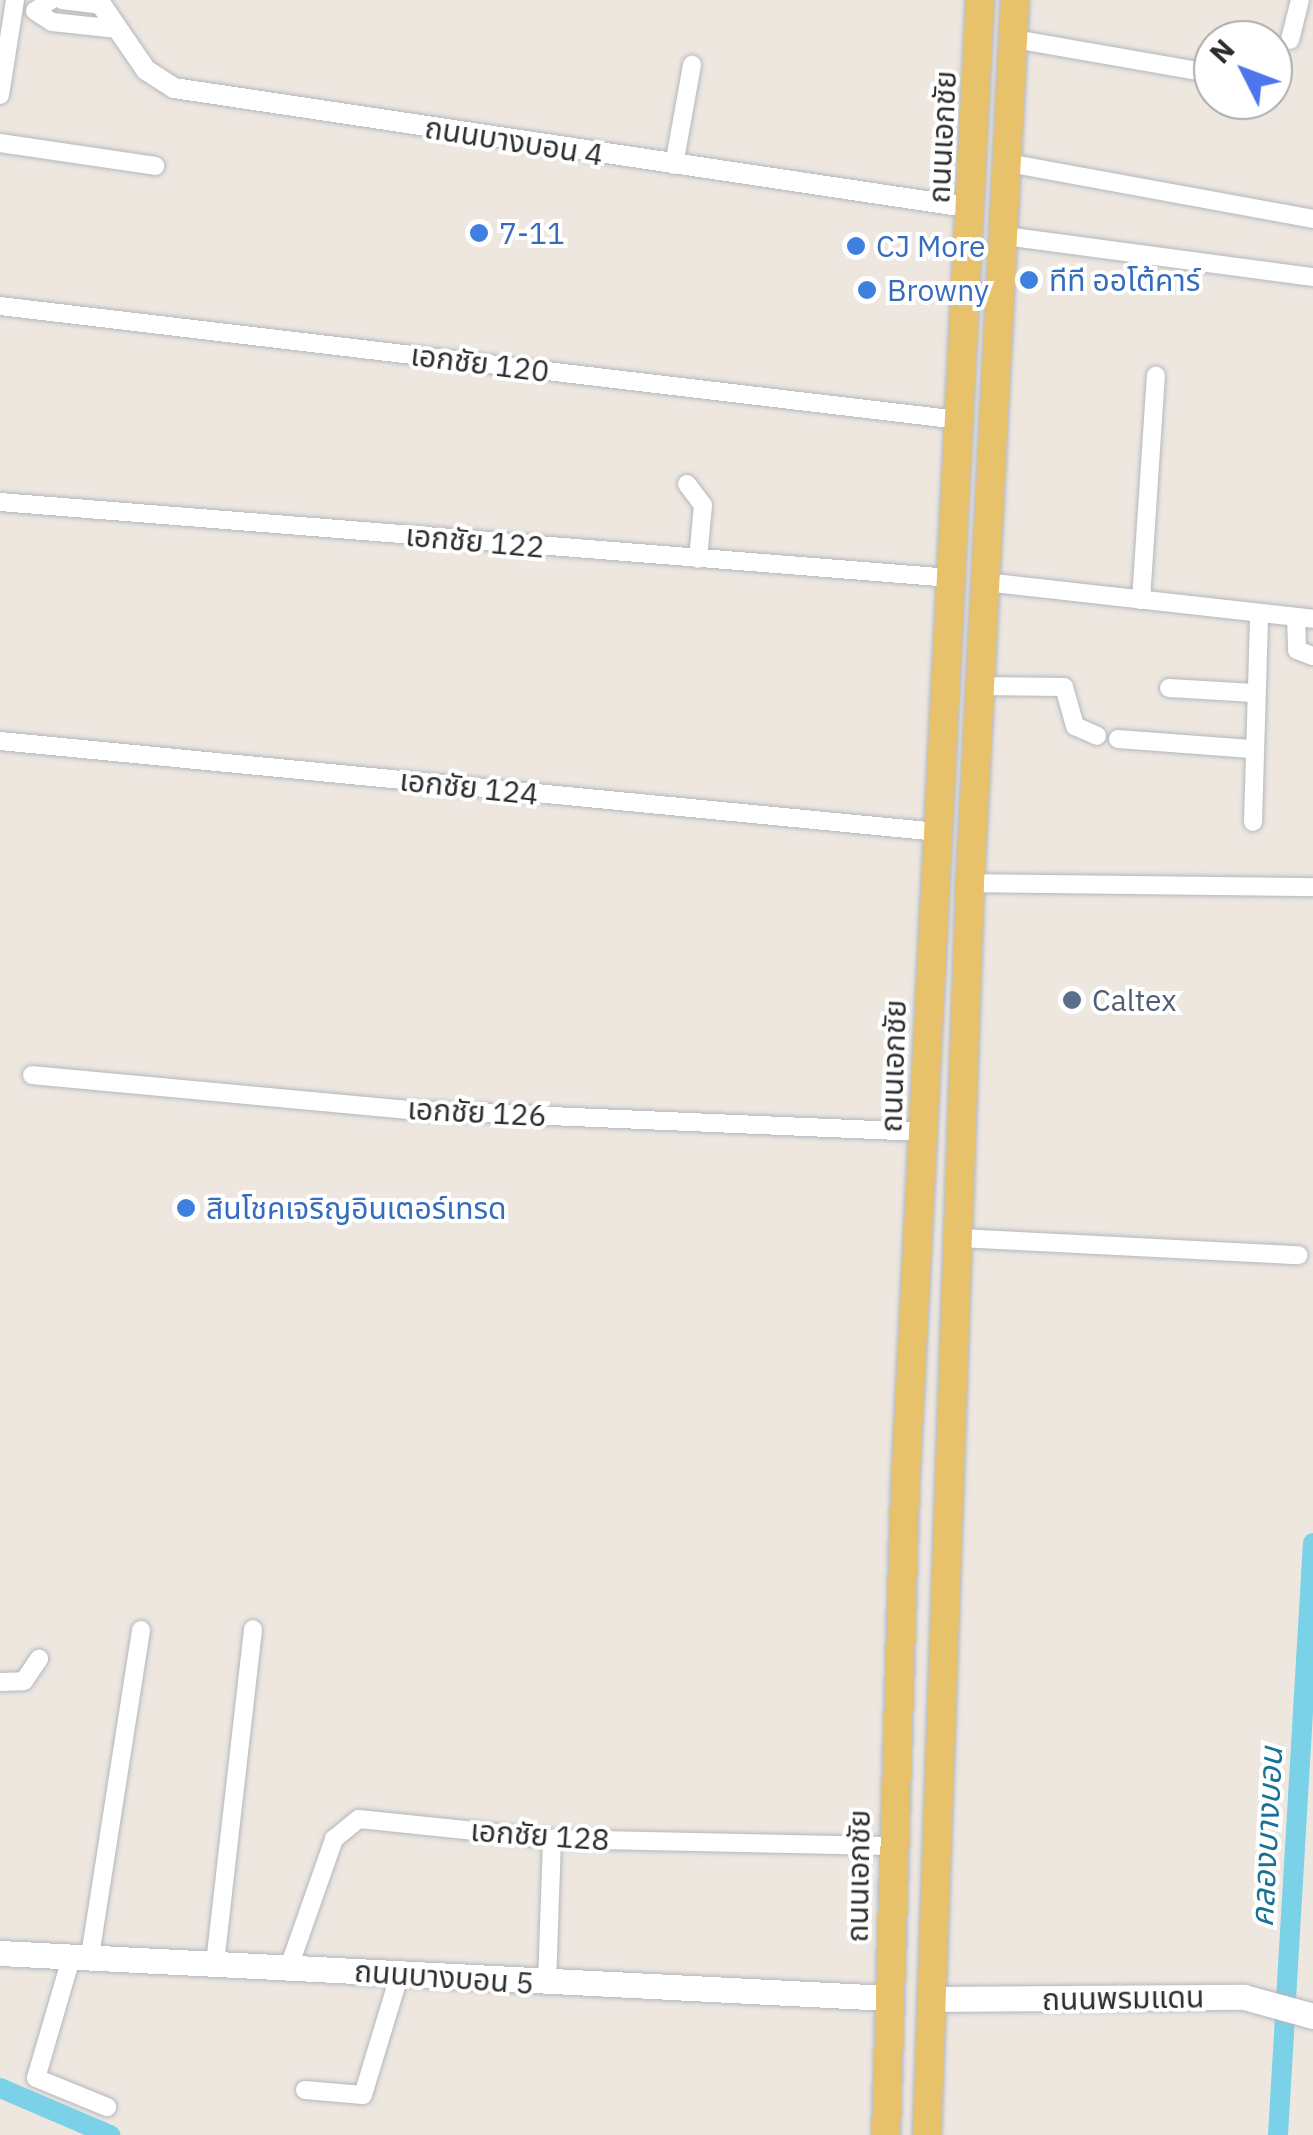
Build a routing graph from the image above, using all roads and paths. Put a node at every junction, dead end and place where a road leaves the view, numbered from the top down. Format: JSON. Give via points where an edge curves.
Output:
{"nodes":[{"id":1,"x":51,"y":0,"type":"edge"},
{"id":2,"x":62,"y":0,"type":"edge"},
{"id":3,"x":980,"y":0,"type":"edge"},
{"id":4,"x":1016,"y":0,"type":"edge"},
{"id":5,"x":1300,"y":0,"type":"edge"},
{"id":6,"x":100,"y":2,"type":"edge"},
{"id":7,"x":22,"y":7,"type":"edge"},
{"id":8,"x":1293,"y":28,"type":"edge"},
{"id":9,"x":118,"y":29,"type":"junction"},
{"id":10,"x":1014,"y":39,"type":"junction"},
{"id":11,"x":692,"y":65,"type":"dead end"},
{"id":12,"x":1193,"y":70,"type":"edge"},
{"id":13,"x":0,"y":94,"type":"edge"},
{"id":14,"x":0,"y":143,"type":"edge"},
{"id":15,"x":1008,"y":163,"type":"junction"},
{"id":16,"x":674,"y":165,"type":"junction"},
{"id":17,"x":154,"y":166,"type":"dead end"},
{"id":18,"x":972,"y":208,"type":"junction"},
{"id":19,"x":1313,"y":219,"type":"edge"},
{"id":20,"x":1005,"y":236,"type":"junction"},
{"id":21,"x":1313,"y":276,"type":"edge"},
{"id":22,"x":0,"y":306,"type":"edge"},
{"id":23,"x":1156,"y":376,"type":"dead end"},
{"id":24,"x":959,"y":420,"type":"junction"},
{"id":25,"x":687,"y":484,"type":"dead end"},
{"id":26,"x":0,"y":502,"type":"edge"},
{"id":27,"x":698,"y":558,"type":"junction"},
{"id":28,"x":951,"y":578,"type":"junction"},
{"id":29,"x":984,"y":582,"type":"junction"},
{"id":30,"x":1141,"y":600,"type":"junction"},
{"id":31,"x":1259,"y":614,"type":"junction"},
{"id":32,"x":1304,"y":618,"type":"edge"},
{"id":33,"x":1313,"y":656,"type":"edge"},
{"id":34,"x":979,"y":686,"type":"junction"},
{"id":35,"x":1169,"y":688,"type":"dead end"},
{"id":36,"x":1254,"y":693,"type":"junction"},
{"id":37,"x":1096,"y":736,"type":"dead end"},
{"id":38,"x":1118,"y":740,"type":"dead end"},
{"id":39,"x":0,"y":742,"type":"edge"},
{"id":40,"x":1251,"y":749,"type":"junction"},
{"id":41,"x":1254,"y":822,"type":"dead end"},
{"id":42,"x":938,"y":832,"type":"junction"},
{"id":43,"x":970,"y":883,"type":"junction"},
{"id":44,"x":1313,"y":887,"type":"edge"},
{"id":45,"x":32,"y":1076,"type":"dead end"},
{"id":46,"x":923,"y":1132,"type":"junction"},
{"id":47,"x":959,"y":1238,"type":"junction"},
{"id":48,"x":1299,"y":1255,"type":"dead end"},
{"id":49,"x":905,"y":1490,"type":"junction"},
{"id":50,"x":948,"y":1496,"type":"junction"},
{"id":51,"x":253,"y":1628,"type":"dead end"},
{"id":52,"x":141,"y":1630,"type":"dead end"},
{"id":53,"x":39,"y":1658,"type":"dead end"},
{"id":54,"x":0,"y":1682,"type":"edge"},
{"id":55,"x":552,"y":1839,"type":"junction"},
{"id":56,"x":890,"y":1846,"type":"junction"},
{"id":57,"x":0,"y":1953,"type":"edge"},
{"id":58,"x":81,"y":1956,"type":"junction"},
{"id":59,"x":214,"y":1963,"type":"junction"},
{"id":60,"x":289,"y":1967,"type":"junction"},
{"id":61,"x":400,"y":1973,"type":"junction"},
{"id":62,"x":546,"y":1983,"type":"junction"},
{"id":63,"x":888,"y":1998,"type":"junction"},
{"id":64,"x":930,"y":1998,"type":"junction"},
{"id":65,"x":1313,"y":2016,"type":"edge"},
{"id":66,"x":305,"y":2090,"type":"dead end"},
{"id":67,"x":107,"y":2107,"type":"dead end"},
{"id":68,"x":886,"y":2135,"type":"edge"},
{"id":69,"x":927,"y":2135,"type":"edge"}],
"edges":[{"from":1,"to":7,"type":"street"},
{"from":2,"to":6,"type":"street"},
{"from":3,"to":18,"type":"main road","name":"ถนนเอกชัย"},
{"from":4,"to":10,"type":"main road"},
{"from":5,"to":8,"type":"street"},
{"from":6,"to":9,"type":"street","name":"ถนนบางบอน 4"},
{"from":7,"to":9,"type":"street"},
{"from":7,"to":13,"type":"street"},
{"from":9,"to":16,"type":"street","name":"ถนนบางบอน 4","via":[[146,70],[174,88]]},
{"from":10,"to":12,"type":"street"},
{"from":10,"to":15,"type":"main road"},
{"from":11,"to":16,"type":"street"},
{"from":14,"to":17,"type":"street"},
{"from":15,"to":19,"type":"street"},
{"from":15,"to":20,"type":"main road"},
{"from":16,"to":18,"type":"street","name":"ถนนบางบอน 4"},
{"from":18,"to":24,"type":"main road","name":"ถนนเอกชัย"},
{"from":20,"to":21,"type":"street"},
{"from":20,"to":29,"type":"main road"},
{"from":22,"to":24,"type":"street","name":"เอกชัย 120"},
{"from":23,"to":30,"type":"street"},
{"from":24,"to":28,"type":"main road","name":"ถนนเอกชัย"},
{"from":25,"to":27,"type":"street","via":[[703,504]]},
{"from":26,"to":27,"type":"street","name":"เอกชัย 122"},
{"from":27,"to":28,"type":"street","name":"เอกชัย 122"},
{"from":28,"to":42,"type":"main road","name":"ถนนเอกชัย"},
{"from":29,"to":30,"type":"street"},
{"from":29,"to":34,"type":"main road"},
{"from":30,"to":31,"type":"street"},
{"from":31,"to":32,"type":"street"},
{"from":31,"to":36,"type":"street"},
{"from":32,"to":33,"type":"street","via":[[1296,650]]},
{"from":34,"to":37,"type":"street","via":[[1064,687],[1076,726]]},
{"from":34,"to":43,"type":"main road"},
{"from":35,"to":36,"type":"street"},
{"from":36,"to":40,"type":"street"},
{"from":38,"to":40,"type":"street"},
{"from":39,"to":42,"type":"street","name":"เอกชัย 124"},
{"from":40,"to":41,"type":"street"},
{"from":42,"to":46,"type":"main road","name":"ถนนเอกชัย"},
{"from":43,"to":44,"type":"street"},
{"from":43,"to":47,"type":"main road"},
{"from":45,"to":46,"type":"street","name":"เอกชัย 126","via":[[410,1110]]},
{"from":46,"to":49,"type":"main road","name":"ถนนเอกชัย"},
{"from":47,"to":48,"type":"street"},
{"from":47,"to":50,"type":"main road"},
{"from":49,"to":50,"type":"main road"},
{"from":49,"to":56,"type":"main road","name":"ถนนเอกชัย"},
{"from":50,"to":64,"type":"main road"},
{"from":51,"to":59,"type":"street"},
{"from":52,"to":58,"type":"street"},
{"from":53,"to":54,"type":"street","via":[[24,1681]]},
{"from":55,"to":56,"type":"street","name":"เอกชัย 128"},
{"from":55,"to":60,"type":"street","name":"เอกชัย 128","via":[[360,1819],[346,1826]]},
{"from":55,"to":62,"type":"street"},
{"from":56,"to":63,"type":"main road","name":"ถนนเอกชัย"},
{"from":57,"to":58,"type":"main road","name":"ถนนบางบอน 5"},
{"from":58,"to":59,"type":"main road","name":"ถนนบางบอน 5"},
{"from":58,"to":67,"type":"street","via":[[36,2078]]},
{"from":59,"to":60,"type":"main road","name":"ถนนบางบอน 5"},
{"from":60,"to":61,"type":"main road","name":"ถนนบางบอน 5"},
{"from":61,"to":62,"type":"main road","name":"ถนนบางบอน 5"},
{"from":61,"to":66,"type":"street","via":[[363,2094]]},
{"from":62,"to":63,"type":"main road","name":"ถนนบางบอน 5"},
{"from":63,"to":64,"type":"main road"},
{"from":63,"to":68,"type":"main road","name":"ถนนเอกชัย"},
{"from":64,"to":65,"type":"main road","name":"ถนนพรมแดน","via":[[1266,2002]]},
{"from":64,"to":69,"type":"main road"}]}
